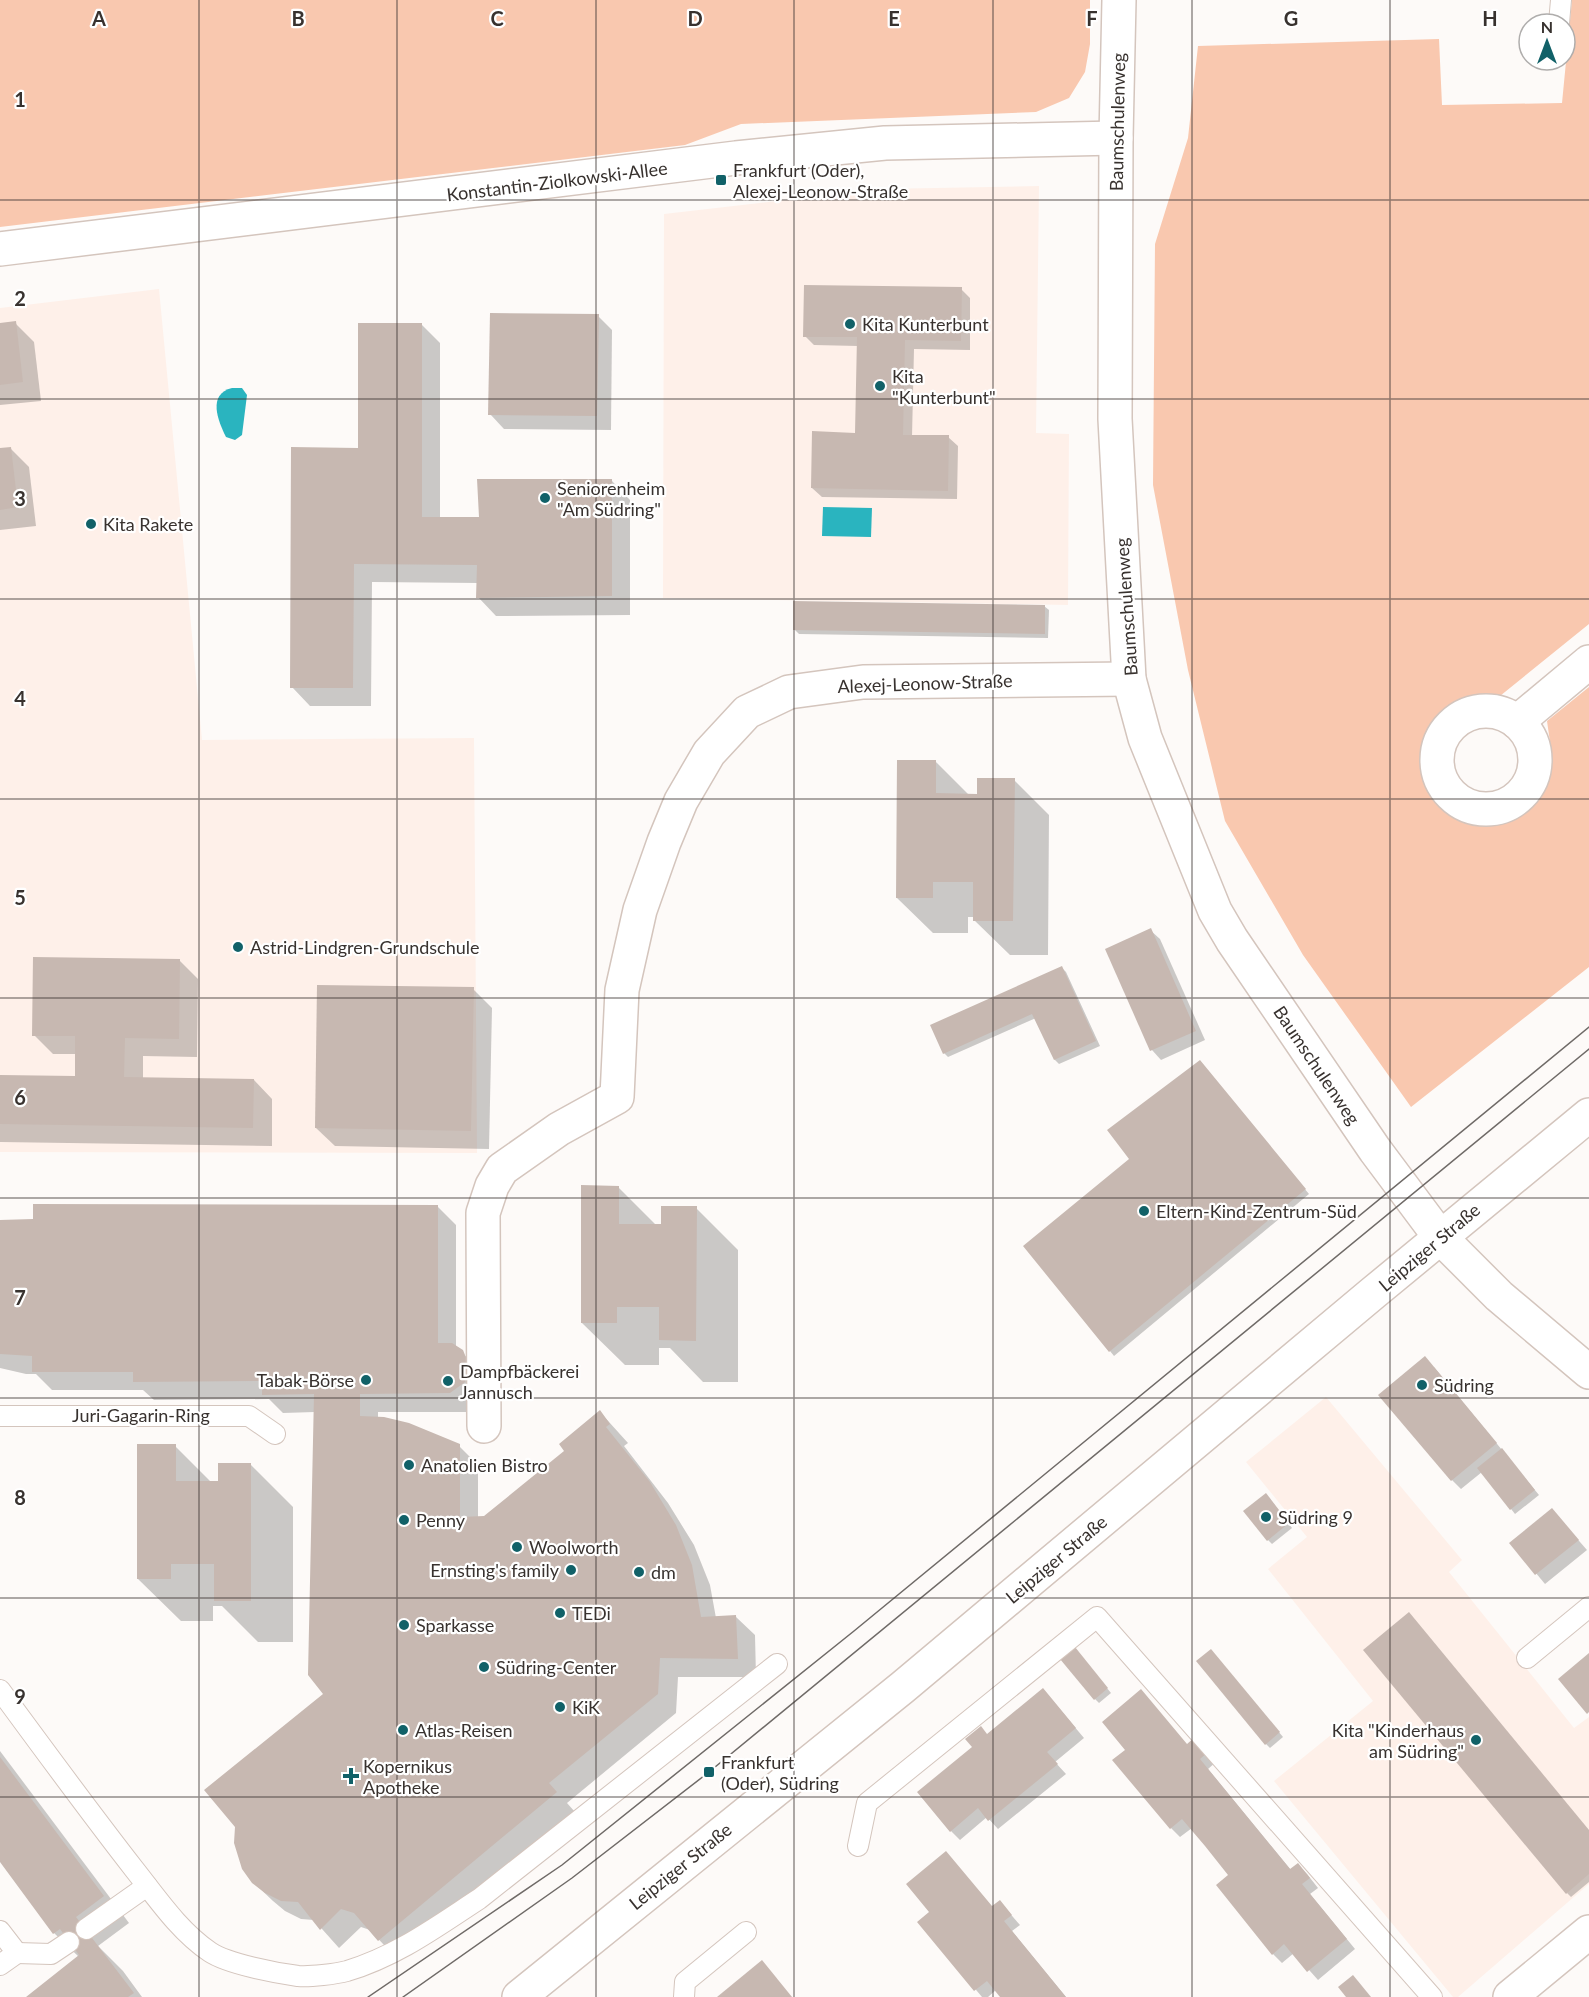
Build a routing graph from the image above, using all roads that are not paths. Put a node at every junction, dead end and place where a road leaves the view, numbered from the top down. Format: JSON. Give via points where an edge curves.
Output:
{"nodes":[{"id":1,"x":1119,"y":0,"type":"edge"},
{"id":2,"x":1116,"y":138,"type":"junction"},
{"id":3,"x":0,"y":249,"type":"edge"},
{"id":4,"x":1589,"y":662,"type":"edge"},
{"id":5,"x":1129,"y":679,"type":"junction"},
{"id":6,"x":1517,"y":722,"type":"dead end"},
{"id":7,"x":1589,"y":1115,"type":"edge"},
{"id":8,"x":1440,"y":1237,"type":"junction"},
{"id":9,"x":1589,"y":1372,"type":"edge"},
{"id":10,"x":0,"y":1416,"type":"edge"},
{"id":11,"x":484,"y":1426,"type":"dead end"},
{"id":12,"x":275,"y":1434,"type":"dead end"},
{"id":13,"x":1589,"y":1607,"type":"edge"},
{"id":14,"x":1527,"y":1659,"type":"dead end"},
{"id":15,"x":777,"y":1664,"type":"dead end"},
{"id":16,"x":0,"y":1690,"type":"edge"},
{"id":17,"x":858,"y":1846,"type":"dead end"},
{"id":18,"x":147,"y":1886,"type":"junction"},
{"id":19,"x":86,"y":1929,"type":"dead end"},
{"id":20,"x":0,"y":1931,"type":"edge"},
{"id":21,"x":746,"y":1932,"type":"dead end"},
{"id":22,"x":1589,"y":1932,"type":"edge"},
{"id":23,"x":69,"y":1942,"type":"dead end"},
{"id":24,"x":17,"y":1953,"type":"junction"},
{"id":25,"x":0,"y":1965,"type":"edge"},
{"id":26,"x":519,"y":1997,"type":"edge"},
{"id":27,"x":684,"y":1997,"type":"edge"},
{"id":28,"x":1431,"y":1997,"type":"edge"},
{"id":29,"x":1510,"y":1997,"type":"edge"}],
"edges":[{"from":1,"to":2,"type":"street","name":"Baumschulenweg"},
{"from":2,"to":3,"type":"street","name":"Konstantin-Ziolkowski-Allee","via":[[885,143]]},
{"from":2,"to":5,"type":"street","name":"Baumschulenweg","via":[[1115,418]]},
{"from":4,"to":6,"type":"street"},
{"from":5,"to":8,"type":"street","name":"Baumschulenweg","via":[[1145,738],[1215,911],[1375,1150]]},
{"from":5,"to":11,"type":"street","name":"Alexej-Leonow-Straße","via":[[863,682],[789,692],[747,712],[709,753],[681,801],[640,910],[622,990],[617,1097],[559,1129],[511,1162],[492,1186],[483,1213]]},
{"from":7,"to":8,"type":"street","name":"Leipziger Straße"},
{"from":8,"to":9,"type":"street","via":[[1499,1296]]},
{"from":8,"to":26,"type":"street","name":"Leipziger Straße","via":[[903,1687]]},
{"from":10,"to":12,"type":"lane","name":"Juri-Gagarin-Ring","via":[[249,1416]]},
{"from":13,"to":14,"type":"lane"},
{"from":15,"to":18,"type":"lane","via":[[479,1899],[403,1949],[345,1972],[300,1976],[251,1967],[213,1954],[191,1938]]},
{"from":16,"to":18,"type":"lane"},
{"from":17,"to":28,"type":"lane","via":[[867,1803],[1097,1617]]},
{"from":18,"to":19,"type":"lane"},
{"from":20,"to":24,"type":"lane"},
{"from":21,"to":27,"type":"lane","via":[[685,1982]]},
{"from":22,"to":29,"type":"street"},
{"from":23,"to":24,"type":"lane","via":[[51,1954]]},
{"from":24,"to":25,"type":"lane"}]}
